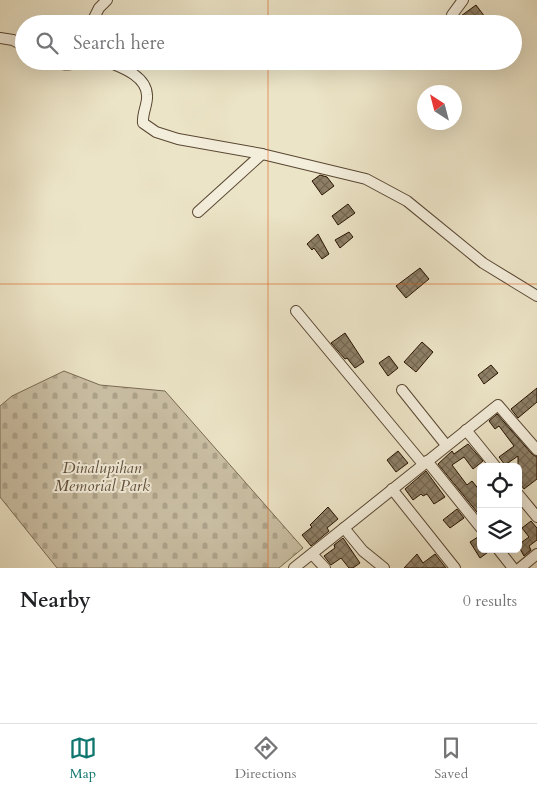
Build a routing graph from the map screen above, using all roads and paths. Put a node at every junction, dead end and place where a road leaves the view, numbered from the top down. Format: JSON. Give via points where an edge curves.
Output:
{"nodes":[{"id":1,"x":106,"y":0,"type":"edge"},
{"id":2,"x":463,"y":0,"type":"edge"},
{"id":3,"x":96,"y":15,"type":"edge"},
{"id":4,"x":452,"y":15,"type":"dead end"},
{"id":5,"x":0,"y":38,"type":"edge"},
{"id":6,"x":15,"y":41,"type":"edge"},
{"id":7,"x":127,"y":70,"type":"edge"},
{"id":8,"x":262,"y":154,"type":"junction"},
{"id":9,"x":198,"y":212,"type":"dead end"},
{"id":10,"x":537,"y":296,"type":"edge"},
{"id":11,"x":296,"y":311,"type":"dead end"},
{"id":12,"x":402,"y":390,"type":"dead end"},
{"id":13,"x":466,"y":430,"type":"junction"},
{"id":14,"x":446,"y":445,"type":"junction"},
{"id":15,"x":537,"y":450,"type":"edge"},
{"id":16,"x":425,"y":462,"type":"junction"},
{"id":17,"x":493,"y":463,"type":"edge"},
{"id":18,"x":392,"y":489,"type":"junction"},
{"id":19,"x":522,"y":499,"type":"edge"},
{"id":20,"x":537,"y":517,"type":"edge"},
{"id":21,"x":477,"y":523,"type":"edge"},
{"id":22,"x":344,"y":528,"type":"junction"},
{"id":23,"x":501,"y":553,"type":"edge"},
{"id":24,"x":312,"y":554,"type":"junction"},
{"id":25,"x":537,"y":554,"type":"edge"},
{"id":26,"x":294,"y":568,"type":"edge"},
{"id":27,"x":325,"y":568,"type":"edge"},
{"id":28,"x":384,"y":568,"type":"edge"},
{"id":29,"x":455,"y":568,"type":"edge"},
{"id":30,"x":513,"y":568,"type":"edge"},
{"id":31,"x":520,"y":568,"type":"edge"}],
"edges":[{"from":1,"to":3,"type":"street"},
{"from":2,"to":4,"type":"street"},
{"from":5,"to":6,"type":"street"},
{"from":7,"to":8,"type":"street","via":[[142,84],[147,95],[143,123],[156,132]]},
{"from":8,"to":9,"type":"street"},
{"from":8,"to":10,"type":"street","via":[[366,179],[391,191],[482,263]]},
{"from":11,"to":16,"type":"street"},
{"from":12,"to":14,"type":"street"},
{"from":13,"to":14,"type":"street"},
{"from":13,"to":15,"type":"street","via":[[498,405]]},
{"from":13,"to":17,"type":"street"},
{"from":14,"to":16,"type":"street"},
{"from":16,"to":18,"type":"street"},
{"from":16,"to":21,"type":"street"},
{"from":18,"to":22,"type":"street"},
{"from":18,"to":29,"type":"street"},
{"from":19,"to":20,"type":"street"},
{"from":22,"to":24,"type":"street"},
{"from":22,"to":28,"type":"street","via":[[363,552]]},
{"from":23,"to":30,"type":"street"},
{"from":24,"to":26,"type":"street"},
{"from":24,"to":27,"type":"street"},
{"from":25,"to":31,"type":"street"}]}
